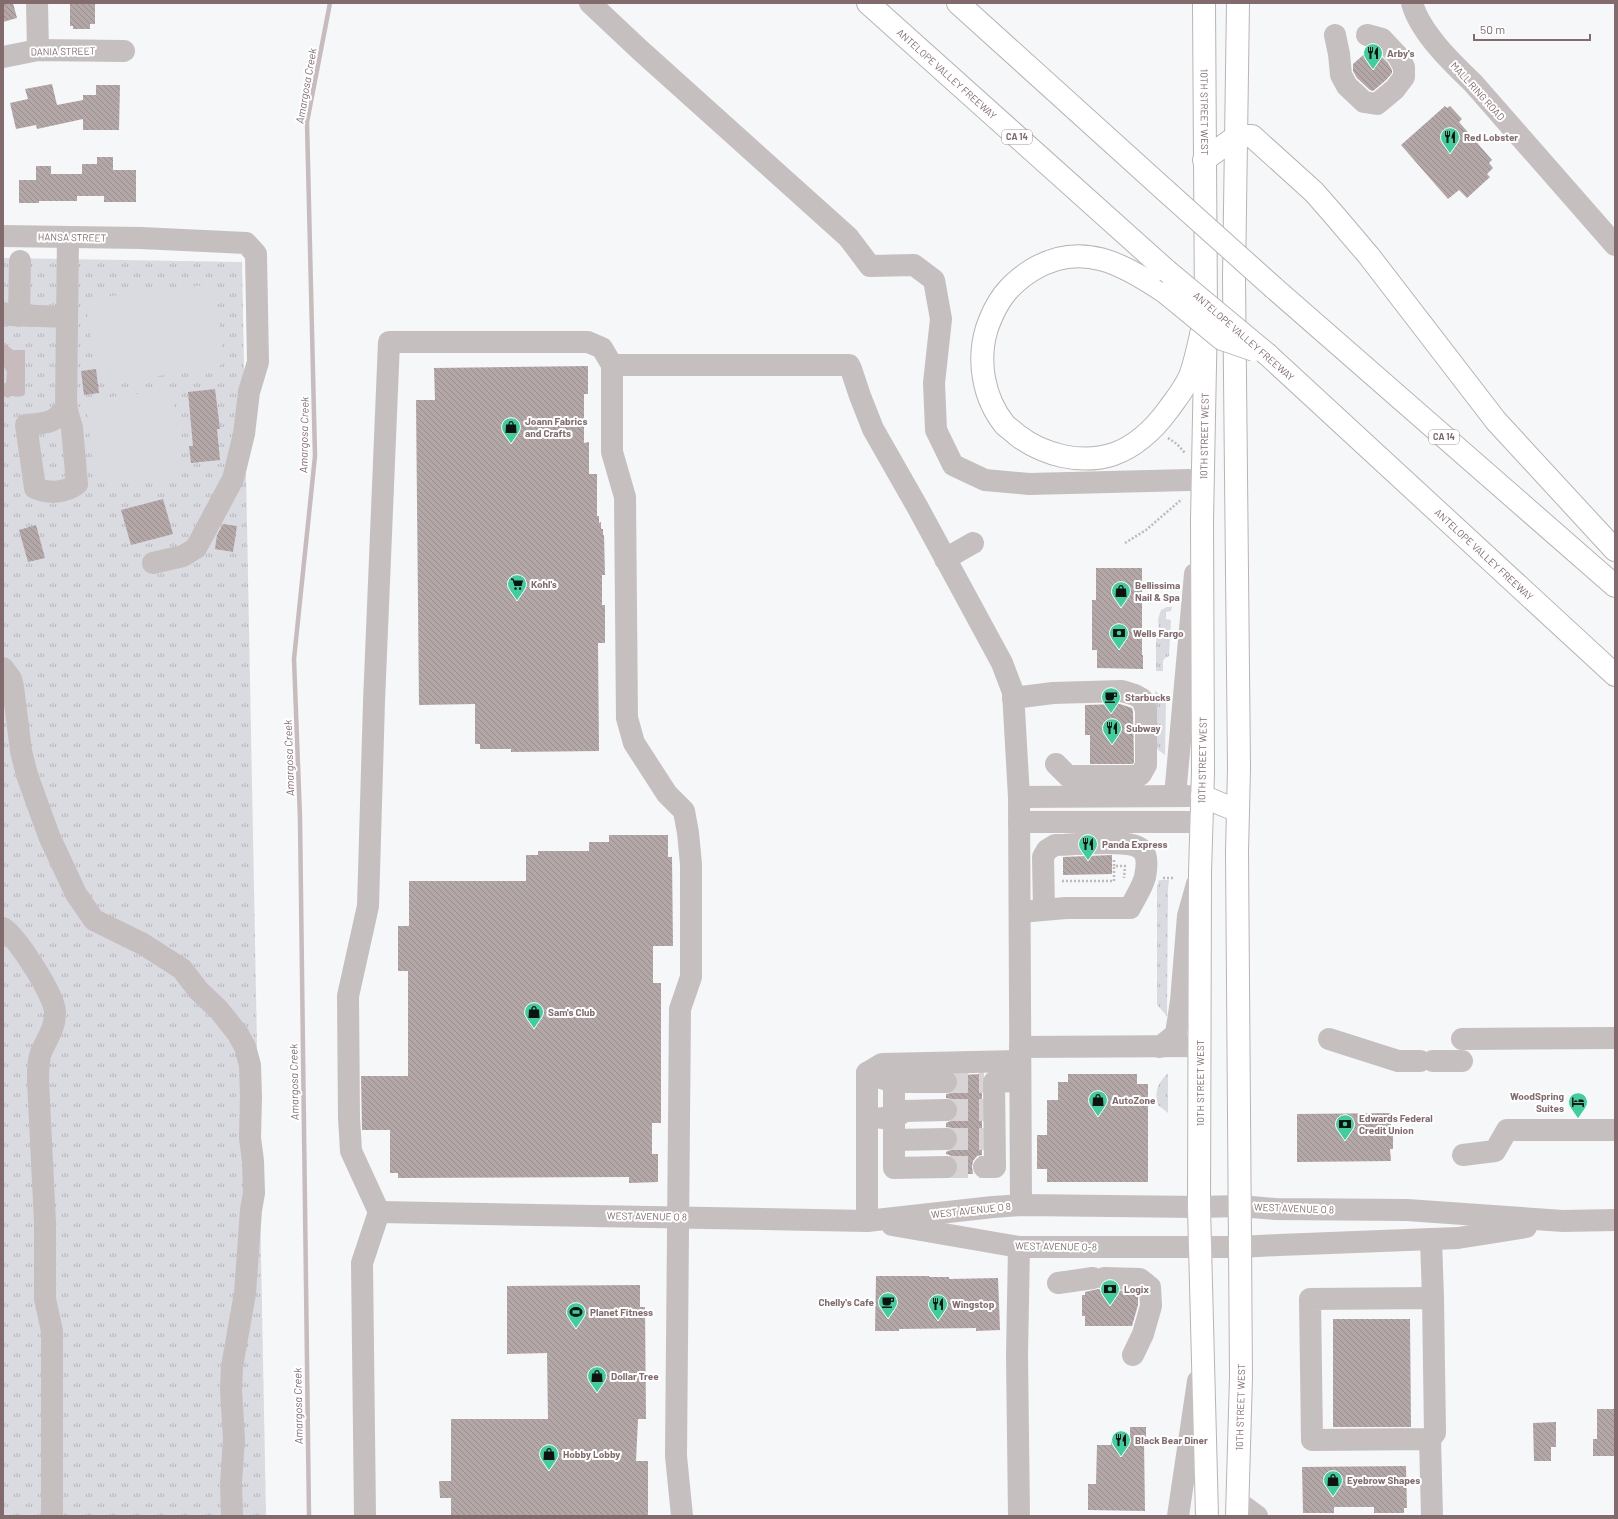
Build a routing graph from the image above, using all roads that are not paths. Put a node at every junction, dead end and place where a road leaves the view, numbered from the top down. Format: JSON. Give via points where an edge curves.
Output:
{"nodes":[{"id":1,"x":37,"y":3,"type":"edge"},
{"id":2,"x":590,"y":3,"type":"edge"},
{"id":3,"x":868,"y":3,"type":"edge"},
{"id":4,"x":958,"y":3,"type":"edge"},
{"id":5,"x":1204,"y":3,"type":"edge"},
{"id":6,"x":1238,"y":3,"type":"edge"},
{"id":7,"x":1412,"y":3,"type":"edge"},
{"id":8,"x":1335,"y":35,"type":"dead end"},
{"id":9,"x":1367,"y":35,"type":"dead end"},
{"id":10,"x":38,"y":50,"type":"junction"},
{"id":11,"x":124,"y":51,"type":"dead end"},
{"id":12,"x":3,"y":57,"type":"edge"},
{"id":13,"x":1237,"y":136,"type":"junction"},
{"id":14,"x":1204,"y":160,"type":"junction"},
{"id":15,"x":3,"y":236,"type":"edge"},
{"id":16,"x":68,"y":237,"type":"junction"},
{"id":17,"x":1615,"y":245,"type":"edge"},
{"id":18,"x":20,"y":261,"type":"dead end"},
{"id":19,"x":1206,"y":313,"type":"junction"},
{"id":20,"x":11,"y":314,"type":"edge"},
{"id":21,"x":67,"y":317,"type":"junction"},
{"id":22,"x":1268,"y":355,"type":"junction"},
{"id":23,"x":612,"y":365,"type":"junction"},
{"id":24,"x":66,"y":407,"type":"dead end"},
{"id":25,"x":1186,"y":489,"type":"road end"},
{"id":26,"x":1202,"y":521,"type":"junction"},
{"id":27,"x":973,"y":543,"type":"dead end"},
{"id":28,"x":1615,"y":550,"type":"edge"},
{"id":29,"x":945,"y":559,"type":"junction"},
{"id":30,"x":153,"y":563,"type":"dead end"},
{"id":31,"x":1615,"y":586,"type":"edge"},
{"id":32,"x":3,"y":668,"type":"edge"},
{"id":33,"x":1615,"y":675,"type":"edge"},
{"id":34,"x":1013,"y":698,"type":"junction"},
{"id":35,"x":1056,"y":764,"type":"dead end"},
{"id":36,"x":1175,"y":796,"type":"junction"},
{"id":37,"x":1202,"y":796,"type":"junction"},
{"id":38,"x":1020,"y":797,"type":"junction"},
{"id":39,"x":1238,"y":811,"type":"junction"},
{"id":40,"x":1020,"y":822,"type":"junction"},
{"id":41,"x":1202,"y":822,"type":"junction"},
{"id":42,"x":1200,"y":874,"type":"junction"},
{"id":43,"x":1044,"y":910,"type":"junction"},
{"id":44,"x":1020,"y":912,"type":"junction"},
{"id":45,"x":3,"y":928,"type":"edge"},
{"id":46,"x":1615,"y":1038,"type":"edge"},
{"id":47,"x":1329,"y":1039,"type":"dead end"},
{"id":48,"x":1462,"y":1039,"type":"dead end"},
{"id":49,"x":1200,"y":1046,"type":"junction"},
{"id":50,"x":1160,"y":1047,"type":"junction"},
{"id":51,"x":1462,"y":1061,"type":"dead end"},
{"id":52,"x":1020,"y":1063,"type":"junction"},
{"id":53,"x":866,"y":1073,"type":"junction"},
{"id":54,"x":894,"y":1082,"type":"junction"},
{"id":55,"x":946,"y":1082,"type":"tunnel mouth"},
{"id":56,"x":946,"y":1110,"type":"tunnel mouth"},
{"id":57,"x":866,"y":1118,"type":"junction"},
{"id":58,"x":894,"y":1118,"type":"junction"},
{"id":59,"x":1615,"y":1130,"type":"edge"},
{"id":60,"x":946,"y":1139,"type":"tunnel mouth"},
{"id":61,"x":894,"y":1140,"type":"junction"},
{"id":62,"x":1463,"y":1155,"type":"dead end"},
{"id":63,"x":946,"y":1167,"type":"tunnel mouth"},
{"id":64,"x":984,"y":1167,"type":"tunnel mouth"},
{"id":65,"x":1021,"y":1205,"type":"junction"},
{"id":66,"x":1240,"y":1206,"type":"junction"},
{"id":67,"x":1199,"y":1207,"type":"junction"},
{"id":68,"x":379,"y":1212,"type":"junction"},
{"id":69,"x":678,"y":1217,"type":"junction"},
{"id":70,"x":1615,"y":1220,"type":"edge"},
{"id":71,"x":867,"y":1221,"type":"junction"},
{"id":72,"x":1563,"y":1221,"type":"junction"},
{"id":73,"x":1431,"y":1239,"type":"junction"},
{"id":74,"x":1200,"y":1246,"type":"junction"},
{"id":75,"x":1019,"y":1247,"type":"junction"},
{"id":76,"x":1240,"y":1247,"type":"junction"},
{"id":77,"x":1058,"y":1282,"type":"dead end"},
{"id":78,"x":1433,"y":1298,"type":"junction"},
{"id":79,"x":1203,"y":1348,"type":"junction"},
{"id":80,"x":1133,"y":1355,"type":"dead end"},
{"id":81,"x":1430,"y":1439,"type":"junction"},
{"id":82,"x":1238,"y":1509,"type":"edge"},
{"id":83,"x":52,"y":1516,"type":"edge"},
{"id":84,"x":232,"y":1516,"type":"edge"},
{"id":85,"x":365,"y":1516,"type":"edge"},
{"id":86,"x":682,"y":1516,"type":"edge"},
{"id":87,"x":1019,"y":1516,"type":"edge"},
{"id":88,"x":1178,"y":1516,"type":"edge"},
{"id":89,"x":1207,"y":1516,"type":"edge"},
{"id":90,"x":1257,"y":1516,"type":"edge"},
{"id":91,"x":1432,"y":1516,"type":"edge"}],
"edges":[{"from":1,"to":10,"type":"street"},
{"from":2,"to":25,"type":"street","via":[[848,237],[870,266],[914,265],[934,280],[941,319],[934,384],[936,430],[953,465],[985,480],[1029,484]]},
{"from":3,"to":22,"type":"main road","name":"ANTELOPE VALLEY FREEWAY","number":"CA 14","bridge":true,"via":[[1167,271]]},
{"from":4,"to":31,"type":"main road","number":"CA 14","bridge":true,"via":[[1274,288]]},
{"from":5,"to":14,"type":"main road","name":"10TH STREET WEST"},
{"from":6,"to":13,"type":"main road","name":"10TH STREET WEST"},
{"from":7,"to":17,"type":"street","name":"MALL RING ROAD","via":[[1428,33],[1454,65]]},
{"from":8,"to":9,"type":"street","via":[[1341,75],[1347,86],[1364,102],[1377,104],[1404,77],[1404,67],[1398,56],[1382,39]]},
{"from":10,"to":11,"type":"street","name":"DANIA STREET"},
{"from":10,"to":12,"type":"street","name":"DANIA STREET"},
{"from":13,"to":14,"type":"main road"},
{"from":13,"to":28,"type":"main road","via":[[1252,136],[1314,192],[1369,256],[1496,421]]},
{"from":13,"to":39,"type":"main road","name":"10TH STREET WEST","via":[[1234,278]]},
{"from":14,"to":19,"type":"main road","name":"10TH STREET WEST"},
{"from":15,"to":16,"type":"street","name":"HANSA STREET"},
{"from":16,"to":21,"type":"street"},
{"from":16,"to":30,"type":"street","name":"HANSA STREET","via":[[246,243],[256,254],[258,362],[249,392],[244,434],[233,479],[196,548],[184,556]]},
{"from":18,"to":20,"type":"street"},
{"from":19,"to":22,"type":"main road","bridge":true,"via":[[1190,376],[1179,395],[1158,424],[1137,443],[1113,454],[1090,458],[1068,457],[1046,452],[1028,443],[1005,425],[985,386],[982,349],[993,311],[1005,292],[1022,276],[1041,265],[1065,258],[1090,257],[1114,262],[1139,274],[1166,293],[1222,339]]},
{"from":19,"to":26,"type":"main road","name":"10TH STREET WEST"},
{"from":20,"to":21,"type":"street"},
{"from":21,"to":24,"type":"street"},
{"from":22,"to":33,"type":"main road","name":"ANTELOPE VALLEY FREEWAY","number":"CA 14"},
{"from":23,"to":29,"type":"street","via":[[849,365],[873,429]]},
{"from":23,"to":68,"type":"street","via":[[602,348],[588,342],[389,342],[368,906],[348,996],[351,1151]]},
{"from":23,"to":69,"type":"street","via":[[612,452],[625,497],[627,718],[634,743],[666,794],[684,811],[691,864],[691,976],[680,1009]]},
{"from":26,"to":36,"type":"street","via":[[1192,600]]},
{"from":26,"to":37,"type":"main road","name":"10TH STREET WEST"},
{"from":27,"to":29,"type":"street"},
{"from":29,"to":34,"type":"street","via":[[1002,663]]},
{"from":32,"to":84,"type":"street","via":[[13,687],[20,751],[27,775],[49,836],[76,894],[94,920],[143,944],[182,969],[198,990],[220,1010],[244,1043],[251,1090],[250,1138],[254,1193],[245,1293],[232,1367]]},
{"from":34,"to":35,"type":"street","via":[[1053,693],[1122,691],[1142,699],[1146,710],[1146,765],[1141,774],[1068,776]]},
{"from":34,"to":38,"type":"street"},
{"from":36,"to":37,"type":"street"},
{"from":36,"to":38,"type":"street"},
{"from":37,"to":39,"type":"main road"},
{"from":37,"to":41,"type":"main road","name":"10TH STREET WEST"},
{"from":38,"to":40,"type":"street"},
{"from":39,"to":41,"type":"main road"},
{"from":39,"to":66,"type":"main road","name":"10TH STREET WEST","via":[[1236,852]]},
{"from":40,"to":41,"type":"street"},
{"from":40,"to":44,"type":"street"},
{"from":41,"to":42,"type":"main road","name":"10TH STREET WEST"},
{"from":42,"to":49,"type":"main road","name":"10TH STREET WEST"},
{"from":42,"to":50,"type":"street","via":[[1188,916],[1176,1034]]},
{"from":43,"to":43,"type":"street","via":[[1130,908],[1144,878],[1147,864],[1145,854],[1139,847],[1126,843],[1056,845],[1047,850],[1043,858]]},
{"from":43,"to":44,"type":"street"},
{"from":44,"to":52,"type":"street"},
{"from":45,"to":83,"type":"street","via":[[30,962],[51,996],[56,1012],[51,1034],[42,1050],[38,1080],[45,1223],[45,1298],[52,1331]]},
{"from":46,"to":48,"type":"street"},
{"from":47,"to":51,"type":"street","via":[[1398,1061]]},
{"from":49,"to":50,"type":"street"},
{"from":49,"to":67,"type":"main road","name":"10TH STREET WEST"},
{"from":50,"to":52,"type":"street"},
{"from":52,"to":53,"type":"street","via":[[882,1064]]},
{"from":52,"to":64,"type":"street","via":[[989,1082],[989,1139],[995,1167]]},
{"from":52,"to":65,"type":"street"},
{"from":53,"to":54,"type":"street"},
{"from":53,"to":57,"type":"street"},
{"from":54,"to":55,"type":"street"},
{"from":54,"to":58,"type":"street"},
{"from":56,"to":58,"type":"street","via":[[905,1111]]},
{"from":57,"to":58,"type":"street"},
{"from":57,"to":71,"type":"street"},
{"from":58,"to":61,"type":"street"},
{"from":59,"to":62,"type":"street","via":[[1507,1130],[1495,1151]]},
{"from":60,"to":61,"type":"street"},
{"from":61,"to":63,"type":"street","via":[[894,1168]]},
{"from":65,"to":67,"type":"street","name":"WEST AVENUE O 8"},
{"from":65,"to":71,"type":"street","name":"WEST AVENUE O 8"},
{"from":66,"to":67,"type":"street","name":"WEST AVENUE O 8"},
{"from":66,"to":72,"type":"street","name":"WEST AVENUE O 8","via":[[1275,1209],[1407,1210]]},
{"from":66,"to":76,"type":"main road","name":"10TH STREET WEST"},
{"from":67,"to":74,"type":"main road","name":"10TH STREET WEST"},
{"from":68,"to":69,"type":"street","name":"WEST AVENUE O 8"},
{"from":68,"to":85,"type":"street","via":[[362,1263]]},
{"from":69,"to":71,"type":"street","name":"WEST AVENUE O 8"},
{"from":69,"to":86,"type":"street","via":[[676,1456]]},
{"from":70,"to":72,"type":"street","name":"WEST AVENUE O 8"},
{"from":71,"to":75,"type":"street","name":"WEST AVENUE O-8"},
{"from":72,"to":73,"type":"street","name":"WEST AVENUE O 8","via":[[1458,1238]]},
{"from":73,"to":76,"type":"street","name":"WEST AVENUE O 8"},
{"from":73,"to":78,"type":"street"},
{"from":74,"to":75,"type":"street","name":"WEST AVENUE O-8"},
{"from":74,"to":76,"type":"street","name":"WEST AVENUE O 8"},
{"from":74,"to":79,"type":"main road","name":"10TH STREET WEST"},
{"from":75,"to":87,"type":"street"},
{"from":76,"to":82,"type":"main road","name":"10TH STREET WEST"},
{"from":77,"to":80,"type":"street","via":[[1099,1278],[1140,1280],[1150,1287],[1151,1306],[1143,1334]]},
{"from":78,"to":81,"type":"street","via":[[1435,1433]]},
{"from":78,"to":81,"type":"street","via":[[1310,1299],[1312,1440]]},
{"from":79,"to":88,"type":"street"},
{"from":79,"to":89,"type":"main road","name":"10TH STREET WEST"},
{"from":81,"to":91,"type":"street"},
{"from":82,"to":90,"type":"street"}]}
